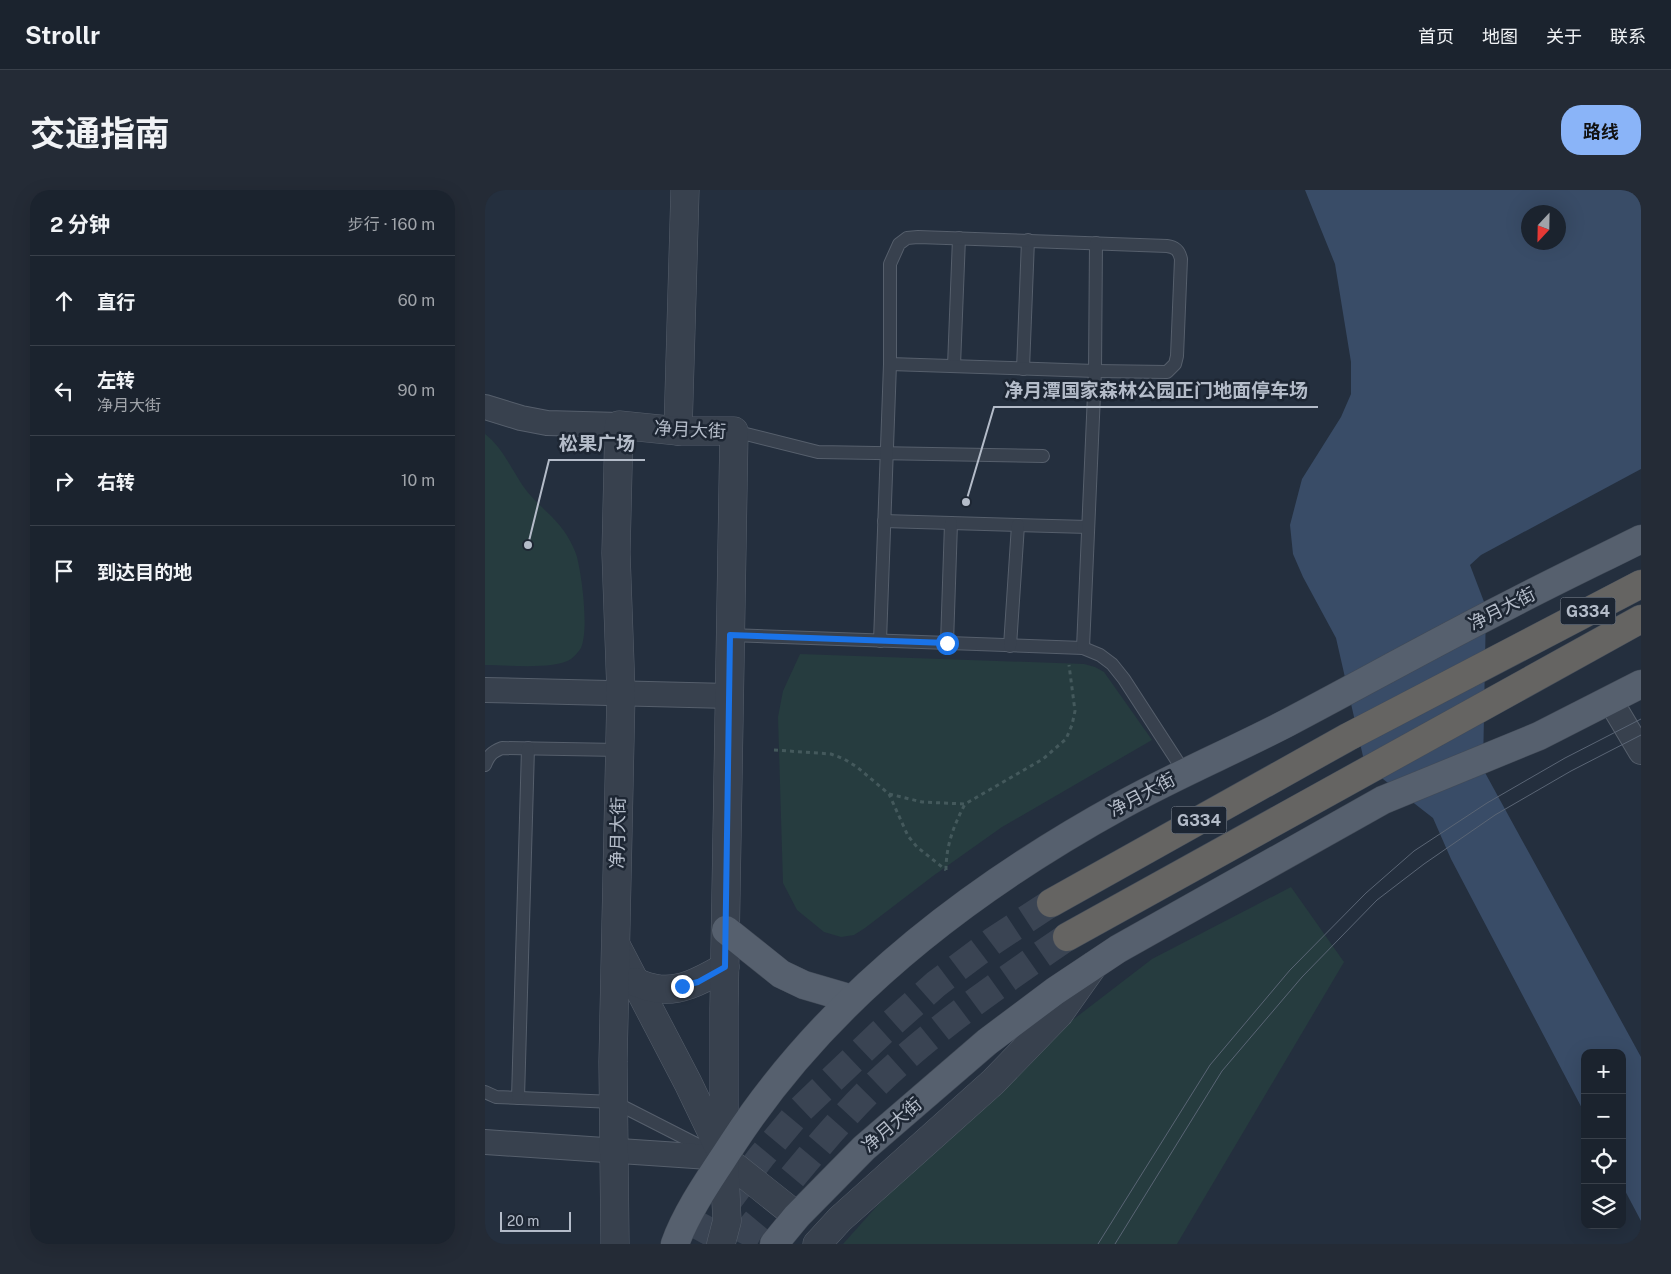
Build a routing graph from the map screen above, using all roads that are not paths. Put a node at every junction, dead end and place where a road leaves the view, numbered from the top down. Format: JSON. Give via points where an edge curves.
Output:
{"nodes":[{"id":1,"x":685,"y":190,"type":"edge"},
{"id":2,"x":959,"y":238,"type":"junction"},
{"id":3,"x":1028,"y":240,"type":"junction"},
{"id":4,"x":1096,"y":243,"type":"junction"},
{"id":5,"x":890,"y":364,"type":"junction"},
{"id":6,"x":954,"y":366,"type":"junction"},
{"id":7,"x":1023,"y":369,"type":"junction"},
{"id":8,"x":1095,"y":372,"type":"junction"},
{"id":9,"x":485,"y":408,"type":"edge"},
{"id":10,"x":619,"y":425,"type":"junction"},
{"id":11,"x":734,"y":431,"type":"junction"},
{"id":12,"x":678,"y":432,"type":"junction"},
{"id":13,"x":887,"y":453,"type":"junction"},
{"id":14,"x":1043,"y":456,"type":"dead end"},
{"id":15,"x":884,"y":521,"type":"junction"},
{"id":16,"x":951,"y":523,"type":"junction"},
{"id":17,"x":1018,"y":525,"type":"junction"},
{"id":18,"x":1088,"y":527,"type":"junction"},
{"id":19,"x":1641,"y":540,"type":"edge"},
{"id":20,"x":1641,"y":584,"type":"edge"},
{"id":21,"x":1641,"y":619,"type":"edge"},
{"id":22,"x":730,"y":635,"type":"junction"},
{"id":23,"x":880,"y":640,"type":"junction"},
{"id":24,"x":947,"y":643,"type":"junction"},
{"id":25,"x":1010,"y":646,"type":"junction"},
{"id":26,"x":1083,"y":648,"type":"junction"},
{"id":27,"x":1641,"y":684,"type":"edge"},
{"id":28,"x":485,"y":690,"type":"edge"},
{"id":29,"x":621,"y":694,"type":"junction"},
{"id":30,"x":729,"y":696,"type":"junction"},
{"id":31,"x":1610,"y":700,"type":"junction"},
{"id":32,"x":528,"y":748,"type":"junction"},
{"id":33,"x":619,"y":750,"type":"junction"},
{"id":34,"x":1641,"y":752,"type":"edge"},
{"id":35,"x":485,"y":765,"type":"edge"},
{"id":36,"x":1185,"y":773,"type":"junction"},
{"id":37,"x":1051,"y":903,"type":"tunnel mouth"},
{"id":38,"x":725,"y":930,"type":"junction"},
{"id":39,"x":1067,"y":937,"type":"tunnel mouth"},
{"id":40,"x":615,"y":944,"type":"junction"},
{"id":41,"x":1094,"y":966,"type":"junction"},
{"id":42,"x":725,"y":967,"type":"junction"},
{"id":43,"x":635,"y":982,"type":"junction"},
{"id":44,"x":853,"y":999,"type":"junction"},
{"id":45,"x":485,"y":1092,"type":"edge"},
{"id":46,"x":518,"y":1098,"type":"junction"},
{"id":47,"x":614,"y":1102,"type":"junction"},
{"id":48,"x":485,"y":1142,"type":"edge"},
{"id":49,"x":615,"y":1151,"type":"junction"},
{"id":50,"x":724,"y":1158,"type":"junction"},
{"id":51,"x":797,"y":1216,"type":"junction"},
{"id":52,"x":615,"y":1244,"type":"edge"},
{"id":53,"x":675,"y":1244,"type":"edge"},
{"id":54,"x":721,"y":1244,"type":"edge"},
{"id":55,"x":774,"y":1244,"type":"edge"},
{"id":56,"x":817,"y":1244,"type":"edge"}],
"edges":[{"from":1,"to":12,"type":"street"},
{"from":2,"to":3,"type":"lane"},
{"from":2,"to":5,"type":"lane","via":[[907,238],[894,252],[890,264]]},
{"from":2,"to":6,"type":"lane"},
{"from":3,"to":4,"type":"lane"},
{"from":3,"to":7,"type":"lane"},
{"from":4,"to":8,"type":"lane"},
{"from":4,"to":8,"type":"lane","via":[[1174,247],[1181,259],[1177,356],[1172,369],[1167,372]]},
{"from":5,"to":6,"type":"lane"},
{"from":5,"to":13,"type":"lane"},
{"from":6,"to":7,"type":"lane"},
{"from":7,"to":8,"type":"lane"},
{"from":8,"to":18,"type":"lane"},
{"from":9,"to":10,"type":"street","via":[[547,423]]},
{"from":10,"to":12,"type":"street","name":"净月大街"},
{"from":10,"to":29,"type":"street","name":"净月大街","via":[[615,553]]},
{"from":11,"to":12,"type":"street","name":"净月大街"},
{"from":11,"to":13,"type":"lane","via":[[818,452]]},
{"from":11,"to":22,"type":"street","name":"净月大街"},
{"from":13,"to":14,"type":"lane"},
{"from":13,"to":15,"type":"lane"},
{"from":15,"to":16,"type":"lane"},
{"from":15,"to":23,"type":"lane"},
{"from":16,"to":17,"type":"lane"},
{"from":16,"to":24,"type":"lane"},
{"from":17,"to":18,"type":"lane"},
{"from":17,"to":25,"type":"lane"},
{"from":18,"to":26,"type":"lane"},
{"from":19,"to":36,"type":"main road","name":"净月大街","via":[[1508,605],[1287,723]]},
{"from":20,"to":37,"type":"highway","number":"G334","via":[[1348,737]]},
{"from":21,"to":39,"type":"highway","number":"G334"},
{"from":22,"to":23,"type":"lane"},
{"from":22,"to":30,"type":"street","name":"净月大街"},
{"from":23,"to":24,"type":"lane"},
{"from":24,"to":25,"type":"lane"},
{"from":25,"to":26,"type":"lane"},
{"from":26,"to":36,"type":"lane","via":[[1112,664]]},
{"from":27,"to":31,"type":"main road","name":"净月大街"},
{"from":28,"to":29,"type":"street"},
{"from":29,"to":30,"type":"street"},
{"from":29,"to":33,"type":"street","name":"净月大街"},
{"from":30,"to":38,"type":"street","name":"净月大街"},
{"from":31,"to":34,"type":"street"},
{"from":31,"to":41,"type":"main road","name":"净月大街","via":[[1539,736],[1383,800],[1118,949]]},
{"from":32,"to":33,"type":"lane"},
{"from":32,"to":35,"type":"lane","via":[[494,751]]},
{"from":32,"to":46,"type":"lane"},
{"from":33,"to":40,"type":"street","name":"净月大街"},
{"from":36,"to":44,"type":"main road","name":"净月大街","via":[[1024,863],[924,935]]},
{"from":38,"to":42,"type":"street","name":"净月大街"},
{"from":38,"to":44,"type":"main road","via":[[781,974],[804,986]]},
{"from":40,"to":43,"type":"street"},
{"from":40,"to":47,"type":"street","name":"净月大街"},
{"from":41,"to":51,"type":"main road","name":"净月大街","via":[[987,1042],[864,1148]]},
{"from":41,"to":56,"type":"street","name":"净月大街","via":[[1059,1014],[993,1082],[840,1219]]},
{"from":42,"to":43,"type":"street","via":[[698,982],[668,989],[654,989]]},
{"from":42,"to":50,"type":"street","name":"净月大街"},
{"from":43,"to":50,"type":"street"},
{"from":44,"to":50,"type":"main road","name":"净月大街","via":[[782,1075]]},
{"from":45,"to":46,"type":"lane","via":[[496,1097]]},
{"from":46,"to":47,"type":"lane"},
{"from":47,"to":49,"type":"street","name":"净月大街"},
{"from":47,"to":50,"type":"lane"},
{"from":48,"to":49,"type":"street"},
{"from":49,"to":50,"type":"street"},
{"from":49,"to":52,"type":"street","name":"净月大街"},
{"from":50,"to":51,"type":"street"},
{"from":50,"to":53,"type":"main road","name":"净月大街"},
{"from":50,"to":54,"type":"street","name":"净月大街","via":[[727,1221]]},
{"from":51,"to":55,"type":"main road","name":"净月大街"}]}
